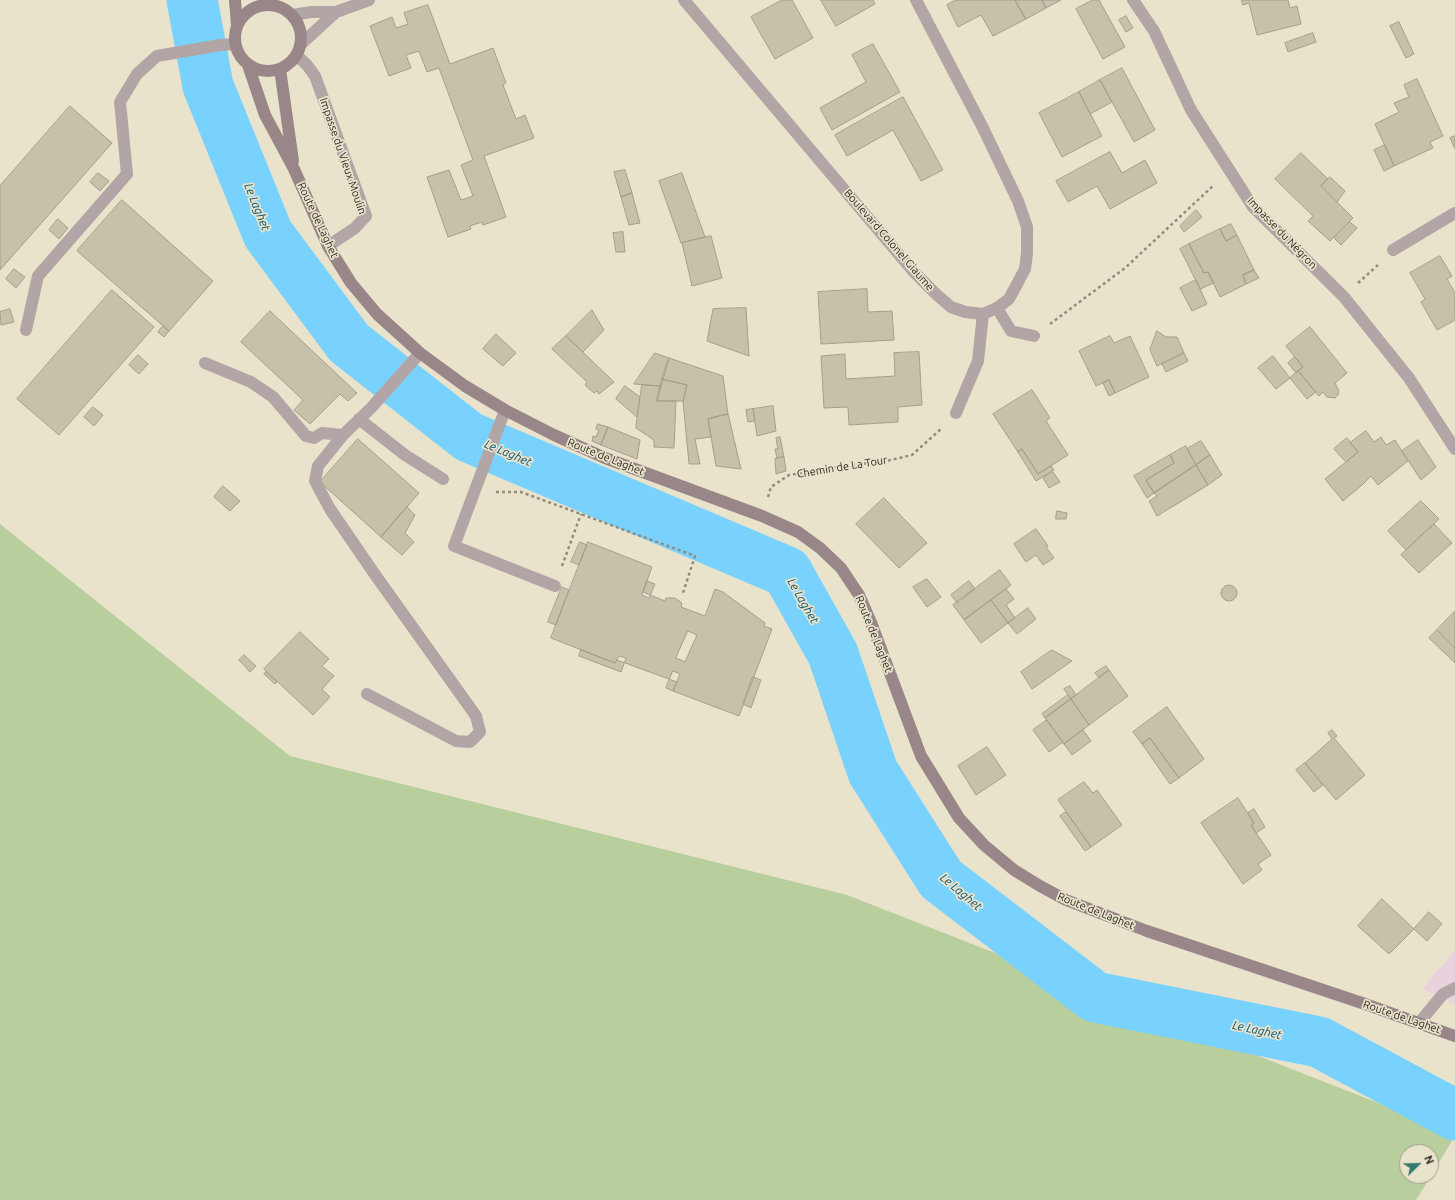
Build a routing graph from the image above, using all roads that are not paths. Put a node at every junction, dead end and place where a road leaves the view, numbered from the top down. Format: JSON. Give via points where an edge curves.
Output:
{"nodes":[{"id":1,"x":235,"y":0,"type":"edge"},
{"id":2,"x":368,"y":0,"type":"edge"},
{"id":3,"x":684,"y":0,"type":"edge"},
{"id":4,"x":916,"y":0,"type":"edge"},
{"id":5,"x":1133,"y":0,"type":"edge"},
{"id":6,"x":270,"y":3,"type":"edge"},
{"id":7,"x":336,"y":12,"type":"junction"},
{"id":8,"x":292,"y":15,"type":"junction"},
{"id":9,"x":237,"y":26,"type":"junction"},
{"id":10,"x":235,"y":44,"type":"junction"},
{"id":11,"x":298,"y":50,"type":"junction"},
{"id":12,"x":248,"y":65,"type":"junction"},
{"id":13,"x":280,"y":69,"type":"junction"},
{"id":14,"x":294,"y":169,"type":"junction"},
{"id":15,"x":1455,"y":213,"type":"edge"},
{"id":16,"x":328,"y":246,"type":"junction"},
{"id":17,"x":1393,"y":250,"type":"road end"},
{"id":18,"x":997,"y":308,"type":"junction"},
{"id":19,"x":984,"y":314,"type":"junction"},
{"id":20,"x":26,"y":330,"type":"dead end"},
{"id":21,"x":1034,"y":336,"type":"road end"},
{"id":22,"x":420,"y":353,"type":"junction"},
{"id":23,"x":205,"y":363,"type":"dead end"},
{"id":24,"x":505,"y":410,"type":"junction"},
{"id":25,"x":956,"y":413,"type":"dead end"},
{"id":26,"x":359,"y":419,"type":"junction"},
{"id":27,"x":343,"y":435,"type":"junction"},
{"id":28,"x":1455,"y":449,"type":"edge"},
{"id":29,"x":444,"y":478,"type":"dead end"},
{"id":30,"x":556,"y":586,"type":"road end"},
{"id":31,"x":367,"y":694,"type":"dead end"},
{"id":32,"x":1455,"y":988,"type":"edge"},
{"id":33,"x":1419,"y":1023,"type":"junction"},
{"id":34,"x":1455,"y":1036,"type":"edge"}],
"edges":[{"from":1,"to":9,"type":"main road"},
{"from":2,"to":7,"type":"street"},
{"from":3,"to":19,"type":"street","name":"Boulevard Colonel Giaume","via":[[913,271],[951,307]]},
{"from":4,"to":18,"type":"street","via":[[1004,169],[1027,227],[1025,269],[1009,299]]},
{"from":5,"to":28,"type":"street","name":"Impasse du Négron","via":[[1154,31],[1191,110],[1253,207],[1344,297],[1409,378]]},
{"from":6,"to":8,"type":"main road"},
{"from":6,"to":9,"type":"main road","via":[[251,9]]},
{"from":7,"to":8,"type":"street"},
{"from":7,"to":11,"type":"street"},
{"from":8,"to":11,"type":"main road","via":[[301,34]]},
{"from":9,"to":10,"type":"main road"},
{"from":10,"to":12,"type":"main road","via":[[240,56]]},
{"from":10,"to":20,"type":"street","via":[[157,56],[137,74],[120,102],[127,174],[38,276]]},
{"from":11,"to":13,"type":"main road","via":[[289,64]]},
{"from":11,"to":16,"type":"street","name":"Impasse du Vieux Moulin","via":[[315,76],[366,216],[355,228]]},
{"from":12,"to":13,"type":"main road","via":[[264,71]]},
{"from":12,"to":14,"type":"main road","name":"Route de Laghet","via":[[265,115]]},
{"from":13,"to":14,"type":"main road","name":"Route de Laghet"},
{"from":14,"to":16,"type":"main road","name":"Route de Laghet"},
{"from":15,"to":17,"type":"street"},
{"from":16,"to":22,"type":"main road","name":"Route de Laghet","via":[[351,283],[377,314]]},
{"from":18,"to":19,"type":"street"},
{"from":18,"to":21,"type":"street","via":[[1011,332]]},
{"from":19,"to":25,"type":"street","via":[[978,361]]},
{"from":22,"to":24,"type":"main road","name":"Route de Laghet","via":[[465,386]]},
{"from":22,"to":26,"type":"street"},
{"from":23,"to":27,"type":"street","via":[[251,382],[273,397],[306,436],[314,438],[322,433]]},
{"from":24,"to":30,"type":"street","via":[[454,546]]},
{"from":24,"to":33,"type":"main road","name":"Route de Laghet","via":[[554,436],[605,458],[762,516],[798,532],[820,548],[841,568],[859,595],[921,756],[959,818],[1014,870],[1066,900],[1147,931]]},
{"from":26,"to":27,"type":"street"},
{"from":26,"to":29,"type":"street","via":[[405,455]]},
{"from":27,"to":31,"type":"street","via":[[318,466],[316,481],[330,509],[476,716],[480,732],[470,742],[456,741]]},
{"from":32,"to":33,"type":"street","via":[[1443,994]]},
{"from":33,"to":34,"type":"main road","name":"Route de Laghet"}]}
